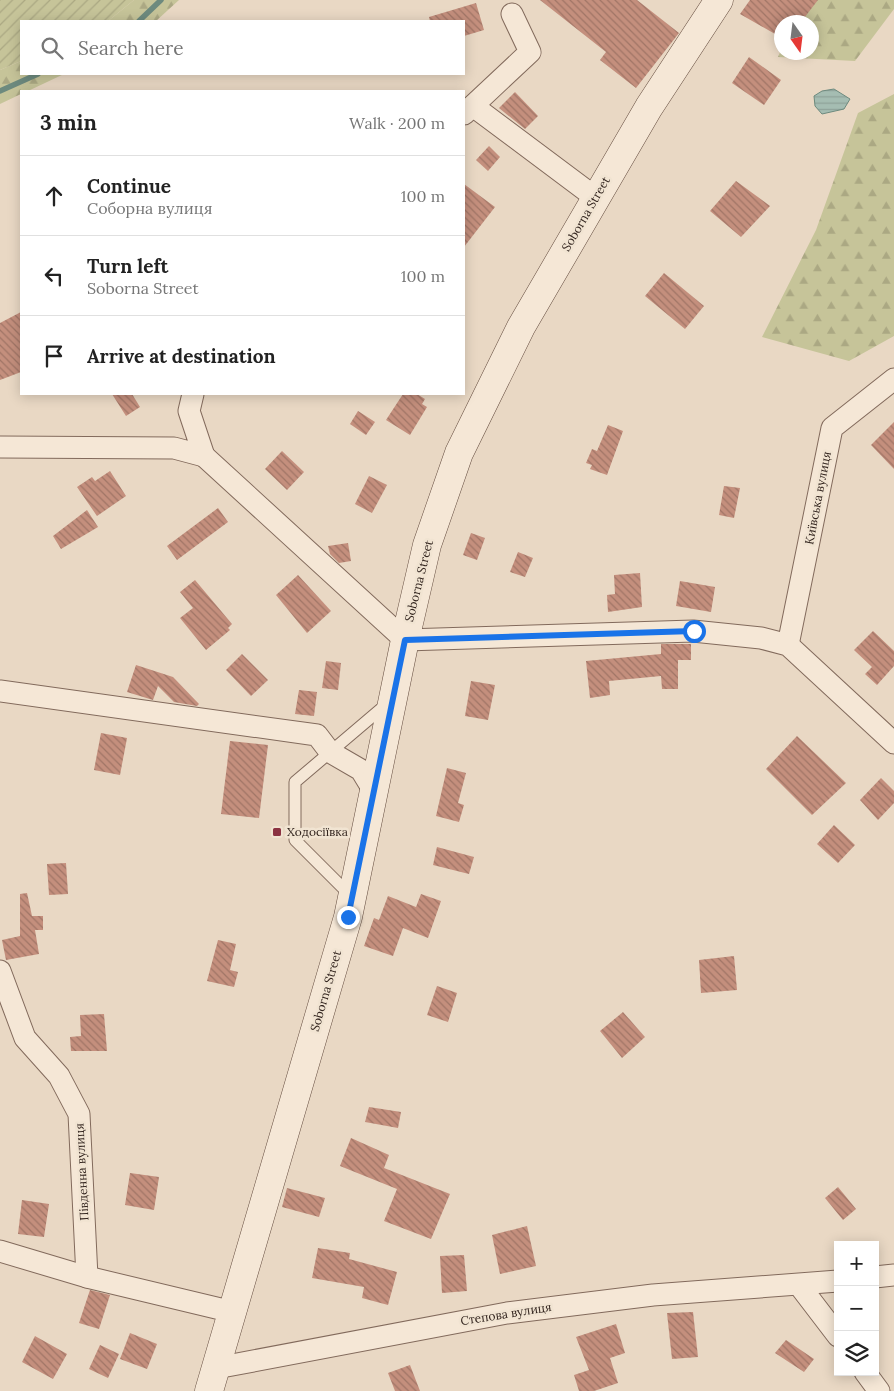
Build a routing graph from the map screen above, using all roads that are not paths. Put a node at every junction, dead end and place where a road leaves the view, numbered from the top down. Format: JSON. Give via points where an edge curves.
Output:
{"nodes":[{"id":1,"x":719,"y":0,"type":"edge"},
{"id":2,"x":512,"y":14,"type":"dead end"},
{"id":3,"x":468,"y":110,"type":"edge"},
{"id":4,"x":596,"y":198,"type":"junction"},
{"id":5,"x":894,"y":379,"type":"edge"},
{"id":6,"x":193,"y":395,"type":"edge"},
{"id":7,"x":0,"y":447,"type":"edge"},
{"id":8,"x":204,"y":456,"type":"junction"},
{"id":9,"x":405,"y":640,"type":"junction"},
{"id":10,"x":788,"y":645,"type":"junction"},
{"id":11,"x":0,"y":690,"type":"edge"},
{"id":12,"x":395,"y":697,"type":"junction"},
{"id":13,"x":894,"y":743,"type":"edge"},
{"id":14,"x":330,"y":752,"type":"junction"},
{"id":15,"x":375,"y":792,"type":"junction"},
{"id":16,"x":352,"y":897,"type":"junction"},
{"id":17,"x":0,"y":971,"type":"edge"},
{"id":18,"x":0,"y":1251,"type":"edge"},
{"id":19,"x":894,"y":1275,"type":"edge"},
{"id":20,"x":87,"y":1276,"type":"junction"},
{"id":21,"x":879,"y":1277,"type":"edge"},
{"id":22,"x":834,"y":1281,"type":"edge"},
{"id":23,"x":799,"y":1285,"type":"junction"},
{"id":24,"x":232,"y":1312,"type":"junction"},
{"id":25,"x":834,"y":1331,"type":"edge"},
{"id":26,"x":868,"y":1376,"type":"edge"},
{"id":27,"x":212,"y":1380,"type":"edge"},
{"id":28,"x":879,"y":1391,"type":"edge"}],
"edges":[{"from":1,"to":4,"type":"street","name":"Soborna Street","via":[[649,106]]},
{"from":2,"to":3,"type":"street","via":[[530,52]]},
{"from":3,"to":4,"type":"street"},
{"from":4,"to":9,"type":"street","name":"Soborna Street","via":[[521,327],[459,454],[427,545]]},
{"from":5,"to":10,"type":"street","name":"Київська вулиця","via":[[832,428]]},
{"from":6,"to":8,"type":"street","via":[[189,411]]},
{"from":7,"to":8,"type":"street","via":[[174,448]]},
{"from":8,"to":9,"type":"street"},
{"from":9,"to":10,"type":"street","via":[[694,631],[761,638]]},
{"from":9,"to":12,"type":"street","name":"Soborna Street"},
{"from":10,"to":13,"type":"street"},
{"from":11,"to":14,"type":"street","via":[[317,735]]},
{"from":12,"to":14,"type":"lane"},
{"from":12,"to":15,"type":"street","name":"Soborna Street"},
{"from":14,"to":15,"type":"street","via":[[361,770]]},
{"from":14,"to":16,"type":"lane","via":[[295,782],[295,840]]},
{"from":15,"to":16,"type":"street","name":"Soborna Street"},
{"from":16,"to":24,"type":"street","name":"Soborna Street"},
{"from":17,"to":20,"type":"street","name":"Південна вулиця","via":[[24,1038],[59,1076],[79,1114]]},
{"from":18,"to":20,"type":"street"},
{"from":19,"to":21,"type":"street"},
{"from":20,"to":24,"type":"street"},
{"from":22,"to":23,"type":"street","name":"Степова вулиця"},
{"from":23,"to":25,"type":"street"},
{"from":23,"to":27,"type":"street","name":"Степова вулиця","via":[[653,1295],[507,1312]]},
{"from":24,"to":27,"type":"street","name":"Soborna Street"},
{"from":26,"to":28,"type":"street"}]}
